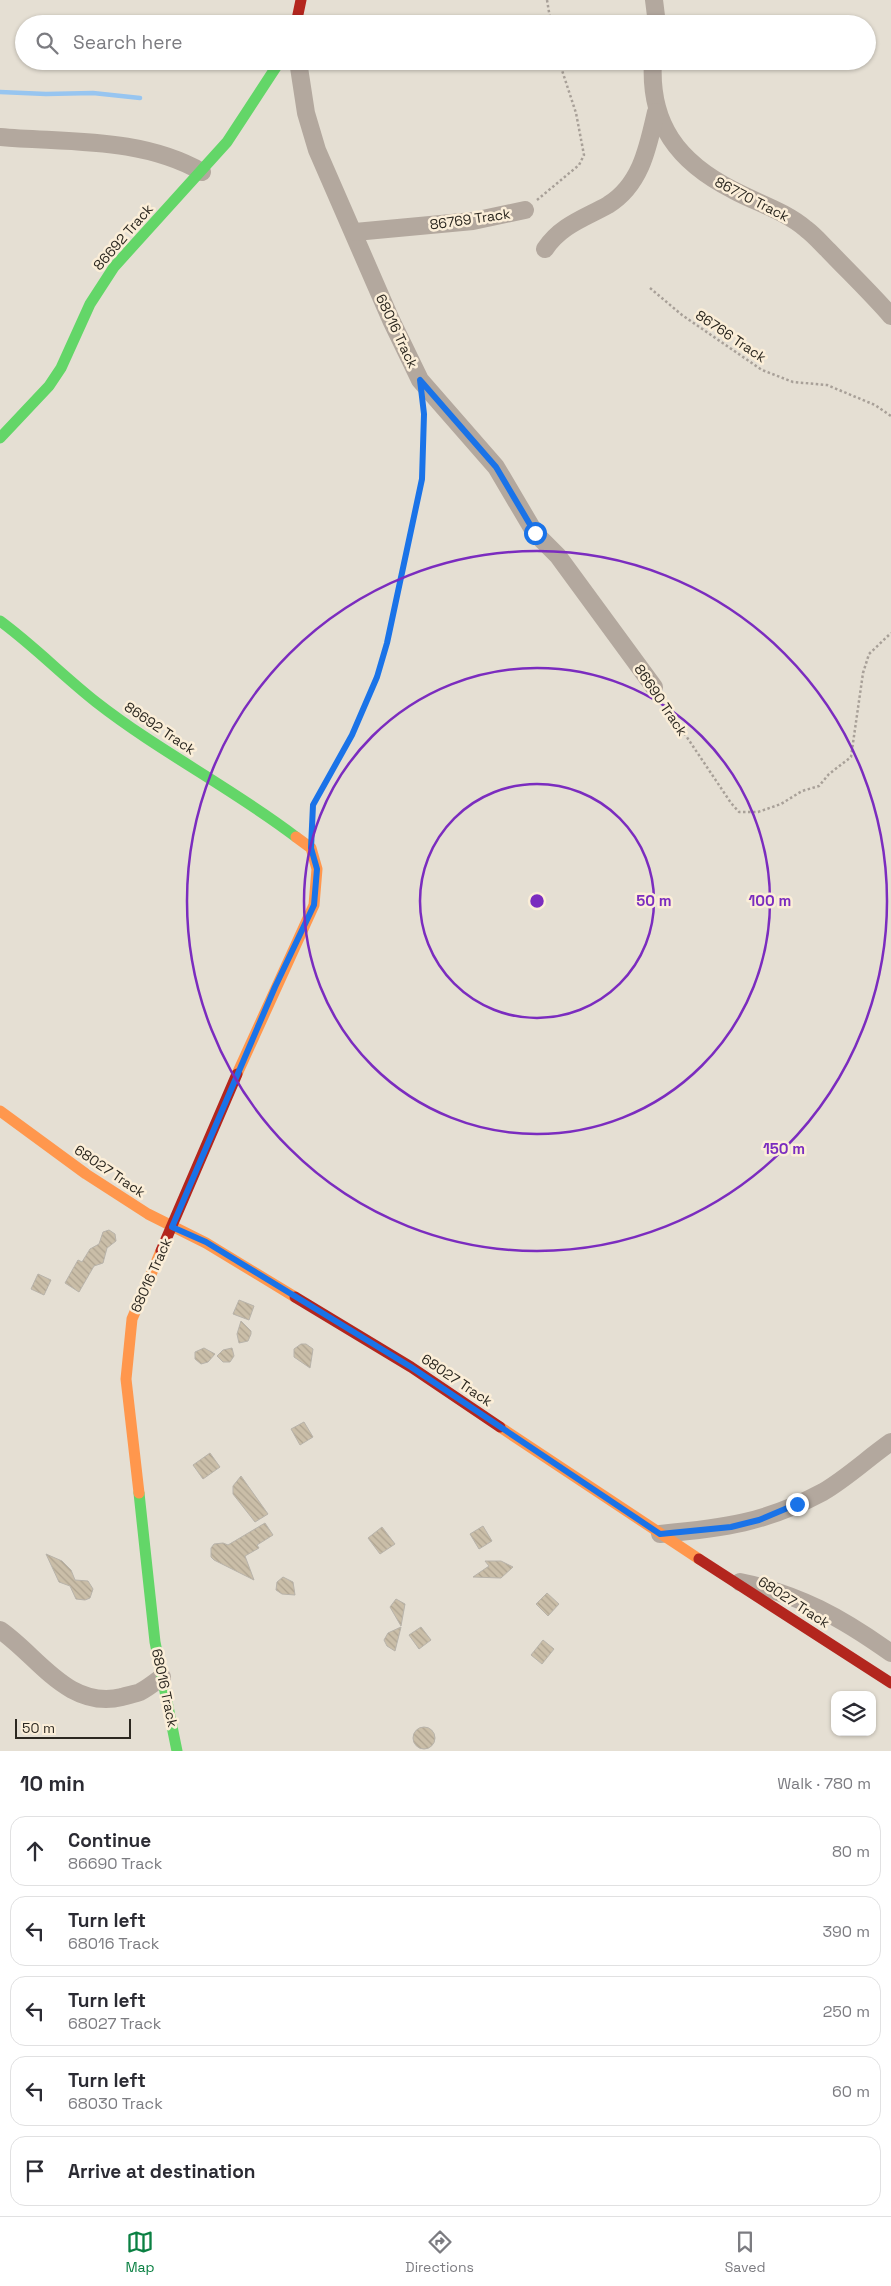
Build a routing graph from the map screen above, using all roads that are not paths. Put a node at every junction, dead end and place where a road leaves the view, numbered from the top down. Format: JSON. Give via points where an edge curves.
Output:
{"nodes":[{"id":1,"x":300,"y":0,"type":"edge"},
{"id":2,"x":654,"y":0,"type":"edge"},
{"id":3,"x":298,"y":15,"type":"edge"},
{"id":4,"x":656,"y":15,"type":"edge"},
{"id":5,"x":275,"y":70,"type":"edge"},
{"id":6,"x":299,"y":70,"type":"edge"},
{"id":7,"x":653,"y":70,"type":"edge"},
{"id":8,"x":656,"y":112,"type":"junction"},
{"id":9,"x":0,"y":138,"type":"edge"},
{"id":10,"x":202,"y":172,"type":"junction"},
{"id":11,"x":526,"y":210,"type":"road end"},
{"id":12,"x":355,"y":232,"type":"junction"},
{"id":13,"x":545,"y":249,"type":"dead end"},
{"id":14,"x":891,"y":316,"type":"edge"},
{"id":15,"x":420,"y":380,"type":"joint"},
{"id":16,"x":0,"y":438,"type":"edge"},
{"id":17,"x":0,"y":621,"type":"edge"},
{"id":18,"x":654,"y":687,"type":"road end"},
{"id":19,"x":311,"y":848,"type":"joint"},
{"id":20,"x":0,"y":1111,"type":"edge"},
{"id":21,"x":172,"y":1227,"type":"junction"},
{"id":22,"x":891,"y":1442,"type":"edge"},
{"id":23,"x":660,"y":1534,"type":"junction"},
{"id":24,"x":732,"y":1580,"type":"junction"},
{"id":25,"x":0,"y":1630,"type":"edge"},
{"id":26,"x":891,"y":1653,"type":"edge"},
{"id":27,"x":162,"y":1677,"type":"junction"},
{"id":28,"x":891,"y":1683,"type":"edge"},
{"id":29,"x":178,"y":1751,"type":"edge"}],
"edges":[{"from":1,"to":3,"type":"street"},
{"from":2,"to":4,"type":"street"},
{"from":5,"to":10,"type":"street","name":"86692 Track","via":[[249,112]]},
{"from":6,"to":12,"type":"street","name":"68016 Track","via":[[311,132]]},
{"from":7,"to":8,"type":"street","name":"86770 Track"},
{"from":8,"to":13,"type":"street","via":[[642,164],[623,194],[580,218],[552,239]]},
{"from":8,"to":14,"type":"street","name":"86770 Track","via":[[664,130],[689,160],[708,176],[787,215],[807,229]]},
{"from":9,"to":10,"type":"street","via":[[106,143],[136,148],[164,154]]},
{"from":10,"to":16,"type":"street","name":"86692 Track","via":[[114,267],[90,304],[64,362],[49,386]]},
{"from":11,"to":12,"type":"street","name":"86769 Track","via":[[473,221]]},
{"from":12,"to":15,"type":"street","name":"68016 Track"},
{"from":15,"to":18,"type":"street","name":"86690 Track","via":[[496,467],[535,533],[558,556]]},
{"from":17,"to":19,"type":"street","name":"86692 Track","via":[[104,708]]},
{"from":19,"to":21,"type":"street","name":"68016 Track","via":[[317,869],[314,905],[275,987]]},
{"from":20,"to":21,"type":"street","name":"68027 Track","via":[[94,1179]]},
{"from":21,"to":23,"type":"street","name":"68027 Track","via":[[206,1242],[411,1367]]},
{"from":21,"to":27,"type":"street","name":"68016 Track","via":[[132,1318],[126,1379]]},
{"from":22,"to":23,"type":"street","via":[[824,1491],[759,1520],[731,1527]]},
{"from":23,"to":24,"type":"street","name":"68027 Track"},
{"from":24,"to":26,"type":"street","via":[[801,1599],[841,1619]]},
{"from":24,"to":28,"type":"street","name":"68027 Track"},
{"from":25,"to":27,"type":"street","via":[[62,1684],[80,1694],[98,1699],[114,1698],[139,1692]]},
{"from":27,"to":29,"type":"street","name":"68016 Track"}]}
